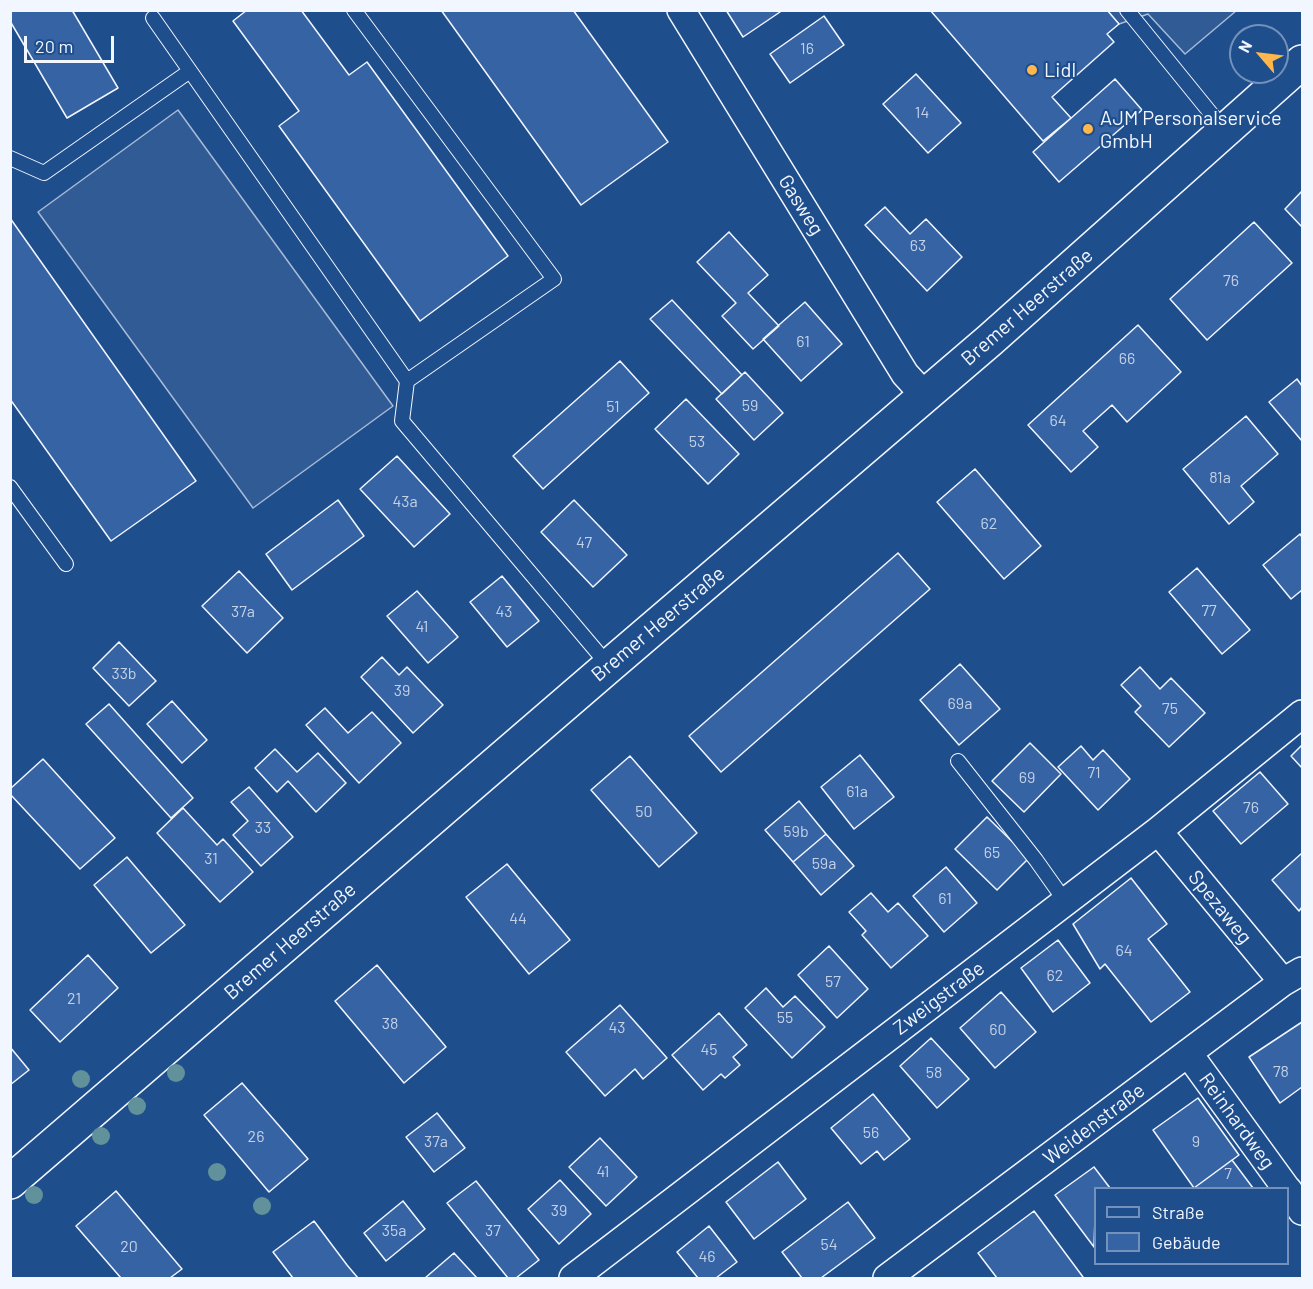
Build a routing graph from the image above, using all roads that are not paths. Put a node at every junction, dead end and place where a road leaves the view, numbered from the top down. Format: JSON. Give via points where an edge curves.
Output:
{"nodes":[{"id":1,"x":354,"y":10,"type":"edge"},
{"id":2,"x":681,"y":10,"type":"edge"},
{"id":3,"x":1127,"y":10,"type":"edge"},
{"id":4,"x":155,"y":13,"type":"edge"},
{"id":5,"x":1302,"y":62,"type":"edge"},
{"id":6,"x":190,"y":71,"type":"junction"},
{"id":7,"x":1226,"y":132,"type":"junction"},
{"id":8,"x":10,"y":158,"type":"edge"},
{"id":9,"x":407,"y":381,"type":"junction"},
{"id":10,"x":925,"y":396,"type":"junction"},
{"id":11,"x":10,"y":488,"type":"edge"},
{"id":12,"x":66,"y":564,"type":"dead end"},
{"id":13,"x":609,"y":666,"type":"junction"},
{"id":14,"x":1302,"y":714,"type":"edge"},
{"id":15,"x":958,"y":761,"type":"dead end"},
{"id":16,"x":1158,"y":831,"type":"junction"},
{"id":17,"x":1065,"y":902,"type":"junction"},
{"id":18,"x":1293,"y":976,"type":"edge"},
{"id":19,"x":1188,"y":1053,"type":"junction"},
{"id":20,"x":10,"y":1182,"type":"edge"},
{"id":21,"x":1286,"y":1187,"type":"edge"},
{"id":22,"x":1289,"y":1192,"type":"edge"},
{"id":23,"x":1302,"y":1211,"type":"edge"},
{"id":24,"x":573,"y":1278,"type":"edge"},
{"id":25,"x":887,"y":1278,"type":"edge"}],
"edges":[{"from":1,"to":9,"type":"lane","via":[[554,279]]},
{"from":2,"to":10,"type":"street","name":"Gasweg","via":[[905,374]]},
{"from":3,"to":7,"type":"lane"},
{"from":4,"to":6,"type":"lane"},
{"from":5,"to":7,"type":"street","name":"Bremer Heerstraße"},
{"from":6,"to":8,"type":"lane","via":[[44,173]]},
{"from":6,"to":9,"type":"lane"},
{"from":7,"to":10,"type":"street","name":"Bremer Heerstraße"},
{"from":9,"to":13,"type":"lane","via":[[402,421]]},
{"from":10,"to":13,"type":"street","name":"Bremer Heerstraße"},
{"from":11,"to":12,"type":"lane"},
{"from":13,"to":20,"type":"street","name":"Bremer Heerstraße"},
{"from":14,"to":16,"type":"street","name":"Zweigstraße"},
{"from":15,"to":17,"type":"lane"},
{"from":16,"to":17,"type":"street","name":"Zweigstraße"},
{"from":16,"to":18,"type":"street","name":"Spezaweg"},
{"from":17,"to":24,"type":"street","name":"Zweigstraße"},
{"from":18,"to":19,"type":"street","name":"Weidenstraße"},
{"from":19,"to":21,"type":"street","name":"Reinhardweg"},
{"from":19,"to":25,"type":"street","name":"Weidenstraße"},
{"from":22,"to":23,"type":"street","name":"Reinhardweg"}]}
